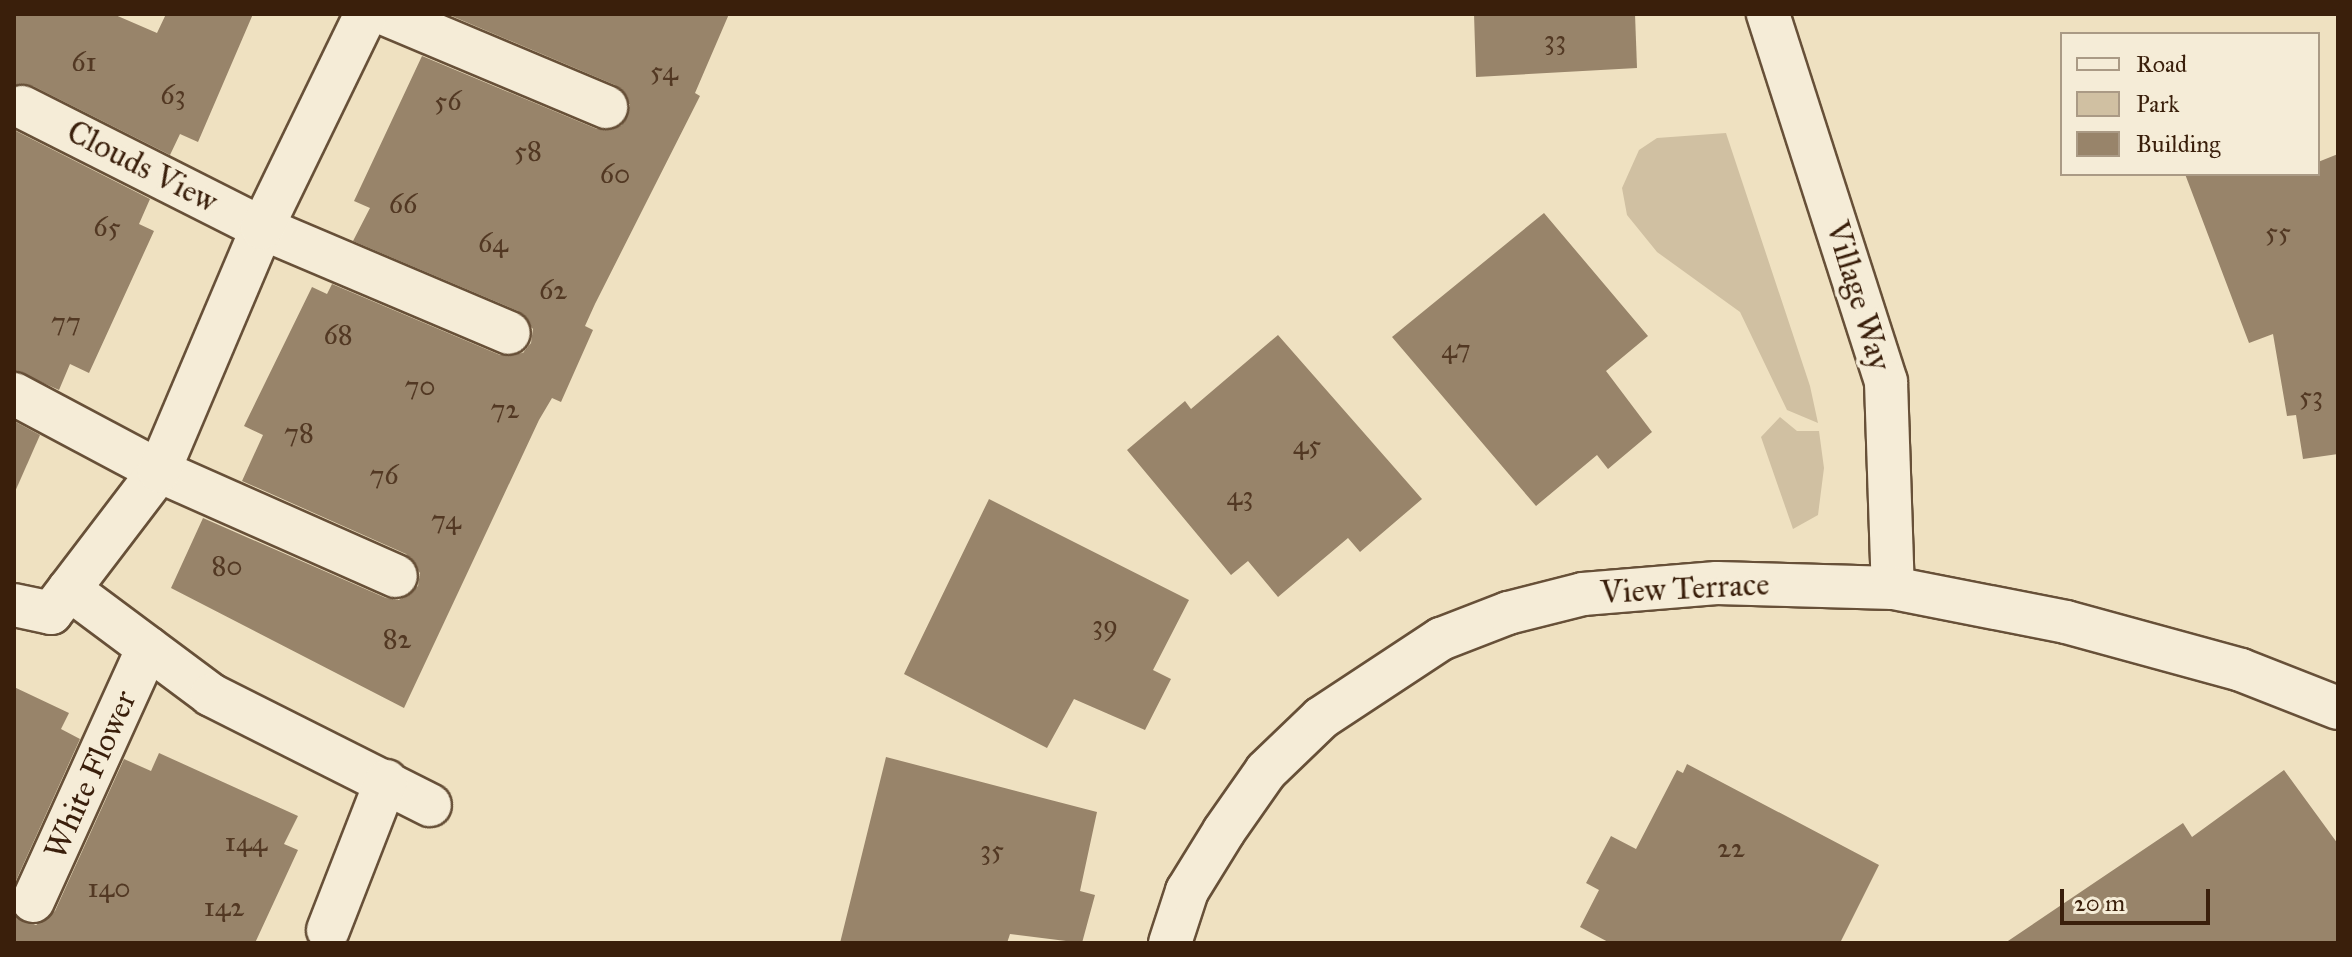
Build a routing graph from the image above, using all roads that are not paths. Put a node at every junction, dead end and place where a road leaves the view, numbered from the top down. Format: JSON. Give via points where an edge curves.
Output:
{"nodes":[{"id":1,"x":366,"y":14,"type":"edge"},
{"id":2,"x":385,"y":14,"type":"edge"},
{"id":3,"x":1768,"y":14,"type":"edge"},
{"id":4,"x":22,"y":107,"type":"dead end"},
{"id":5,"x":606,"y":107,"type":"dead end"},
{"id":6,"x":262,"y":228,"type":"junction"},
{"id":7,"x":509,"y":333,"type":"dead end"},
{"id":8,"x":14,"y":394,"type":"edge"},
{"id":9,"x":159,"y":471,"type":"junction"},
{"id":10,"x":396,"y":576,"type":"dead end"},
{"id":11,"x":1893,"y":588,"type":"junction"},
{"id":12,"x":45,"y":602,"type":"edge"},
{"id":13,"x":148,"y":648,"type":"junction"},
{"id":14,"x":2338,"y":708,"type":"edge"},
{"id":15,"x":386,"y":781,"type":"junction"},
{"id":16,"x":430,"y":805,"type":"dead end"},
{"id":17,"x":33,"y":901,"type":"dead end"},
{"id":18,"x":328,"y":930,"type":"dead end"},
{"id":19,"x":1170,"y":943,"type":"edge"}],
"edges":[{"from":1,"to":6,"type":"street"},
{"from":2,"to":5,"type":"street"},
{"from":3,"to":11,"type":"street","name":"Village Way","via":[[1886,382]]},
{"from":4,"to":6,"type":"street","name":"Clouds View"},
{"from":6,"to":7,"type":"street","name":"Clouds View"},
{"from":6,"to":9,"type":"street"},
{"from":8,"to":9,"type":"street"},
{"from":9,"to":10,"type":"street"},
{"from":9,"to":12,"type":"street"},
{"from":11,"to":14,"type":"street","name":"View Terrace","via":[[2066,622],[2241,670]]},
{"from":11,"to":19,"type":"street","name":"View Terrace","via":[[1654,585],[1508,613],[1441,639],[1321,718],[1266,771],[1187,891]]},
{"from":12,"to":13,"type":"street","name":"White Flower"},
{"from":13,"to":15,"type":"street","name":"White Flower","via":[[211,695]]},
{"from":13,"to":17,"type":"street","name":"White Flower"},
{"from":15,"to":16,"type":"street","name":"White Flower"},
{"from":15,"to":18,"type":"street"}]}
